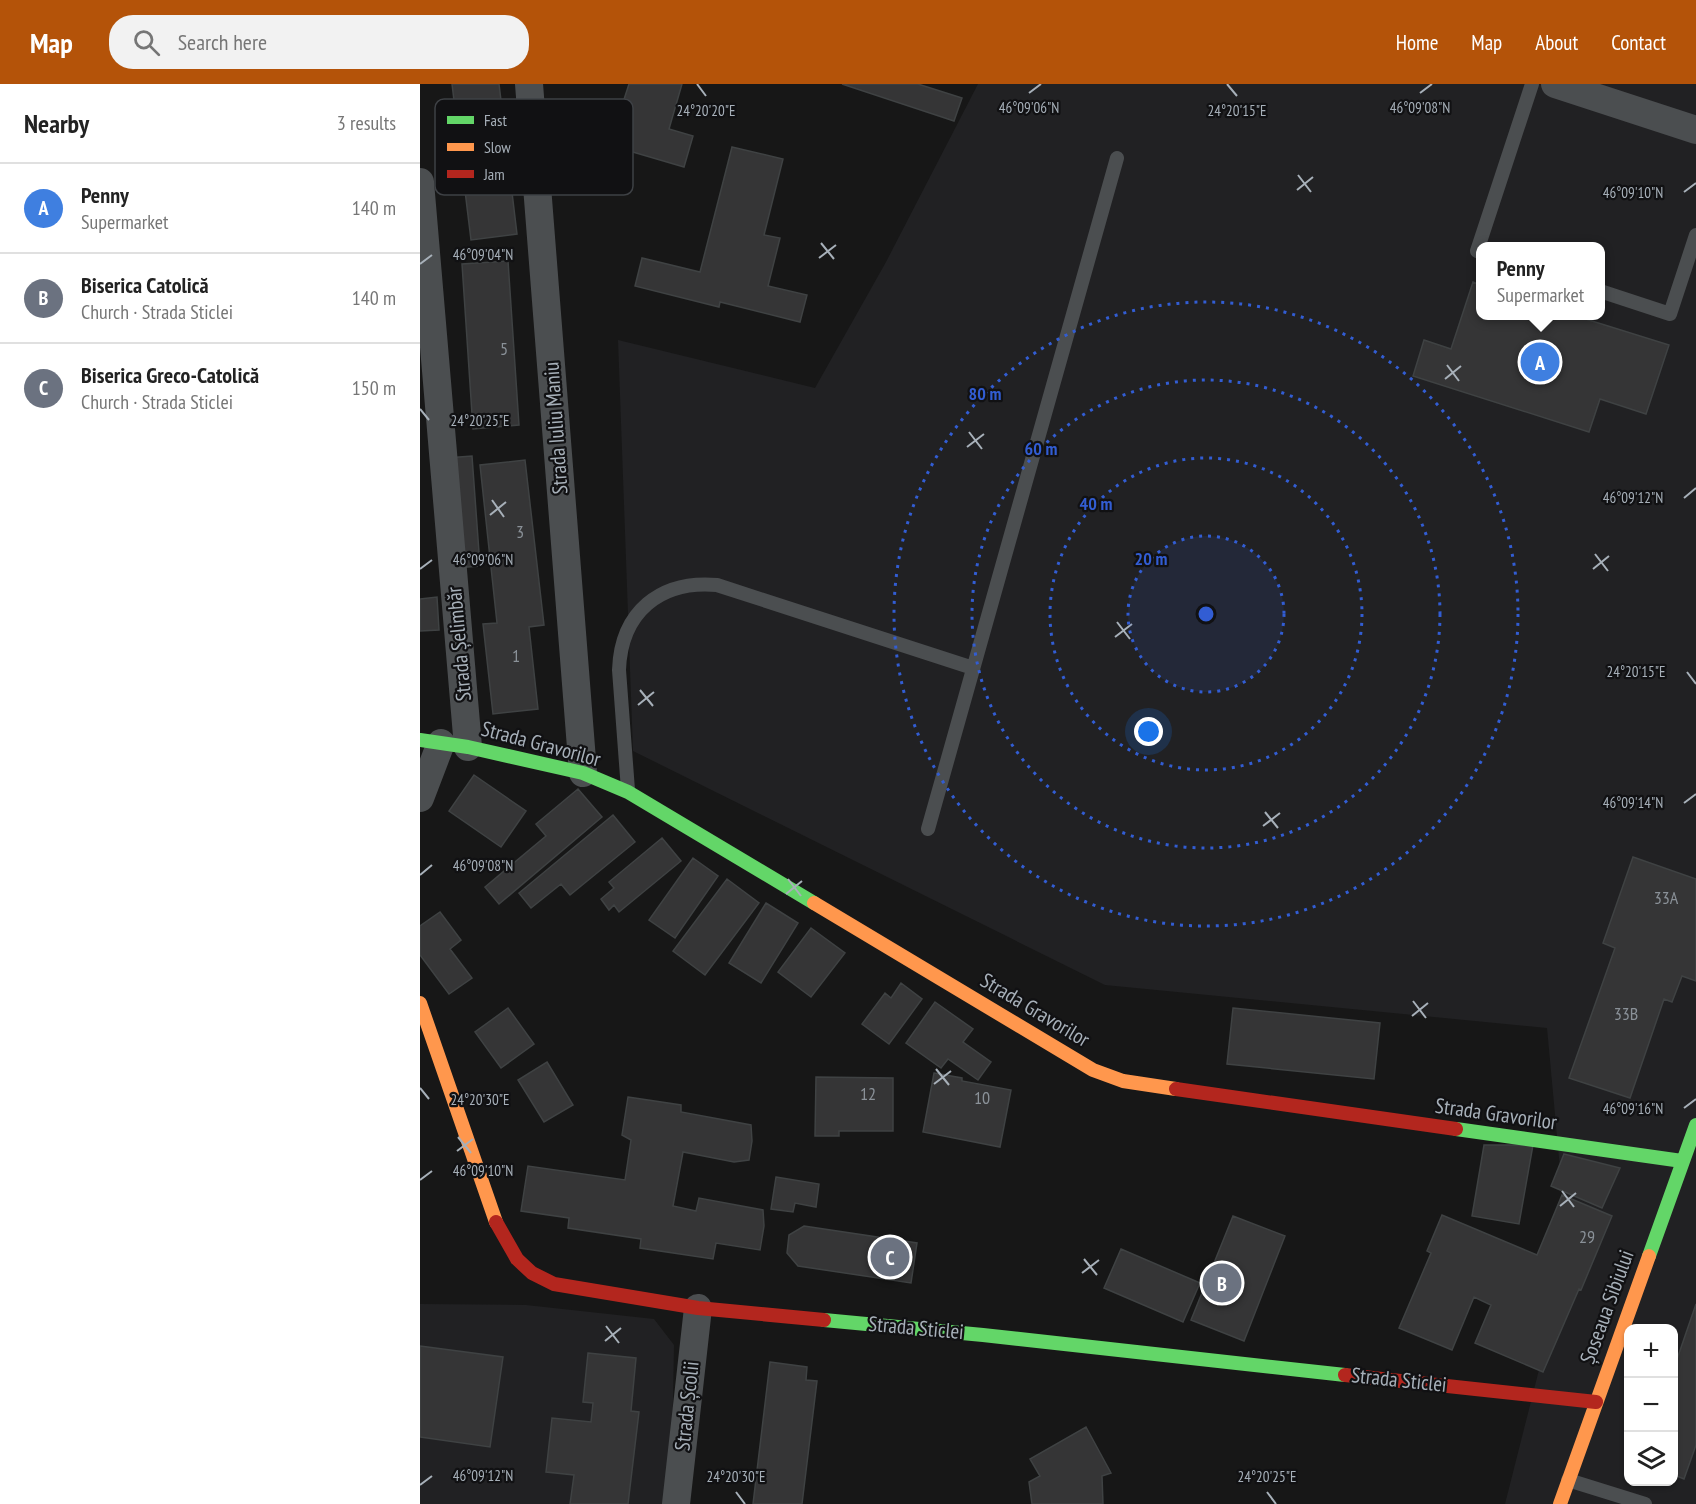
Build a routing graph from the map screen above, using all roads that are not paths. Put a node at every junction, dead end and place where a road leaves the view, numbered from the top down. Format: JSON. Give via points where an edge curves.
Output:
{"nodes":[{"id":1,"x":529,"y":84,"type":"edge"},
{"id":2,"x":1532,"y":84,"type":"edge"},
{"id":3,"x":1555,"y":84,"type":"edge"},
{"id":4,"x":530,"y":99,"type":"edge"},
{"id":5,"x":1696,"y":130,"type":"edge"},
{"id":6,"x":1117,"y":158,"type":"dead end"},
{"id":7,"x":420,"y":182,"type":"edge"},
{"id":8,"x":538,"y":195,"type":"edge"},
{"id":9,"x":1696,"y":235,"type":"edge"},
{"id":10,"x":1480,"y":242,"type":"edge"},
{"id":11,"x":1605,"y":293,"type":"edge"},
{"id":12,"x":973,"y":668,"type":"junction"},
{"id":13,"x":443,"y":743,"type":"edge"},
{"id":14,"x":583,"y":773,"type":"junction"},
{"id":15,"x":628,"y":792,"type":"junction"},
{"id":16,"x":420,"y":798,"type":"edge"},
{"id":17,"x":928,"y":829,"type":"dead end"},
{"id":18,"x":420,"y":1003,"type":"edge"},
{"id":19,"x":1696,"y":1125,"type":"edge"},
{"id":20,"x":1682,"y":1161,"type":"junction"},
{"id":21,"x":698,"y":1308,"type":"junction"},
{"id":22,"x":1596,"y":1402,"type":"junction"},
{"id":23,"x":1568,"y":1480,"type":"junction"},
{"id":24,"x":676,"y":1504,"type":"edge"},
{"id":25,"x":1560,"y":1504,"type":"edge"},
{"id":26,"x":1645,"y":1504,"type":"edge"}],
"edges":[{"from":1,"to":4,"type":"street","name":"Strada Iuliu Maniu"},
{"from":2,"to":10,"type":"lane"},
{"from":3,"to":5,"type":"street"},
{"from":6,"to":12,"type":"lane"},
{"from":7,"to":13,"type":"street","name":"Strada Șelimbăr"},
{"from":8,"to":14,"type":"street","name":"Strada Iuliu Maniu"},
{"from":9,"to":11,"type":"lane","via":[[1670,314]]},
{"from":12,"to":15,"type":"lane","via":[[717,585],[699,583],[664,592],[637,615],[627,630],[619,656]]},
{"from":12,"to":17,"type":"lane"},
{"from":13,"to":14,"type":"street","name":"Strada Gravorilor"},
{"from":13,"to":16,"type":"street"},
{"from":14,"to":15,"type":"street","name":"Strada Gravorilor"},
{"from":15,"to":20,"type":"street","name":"Strada Gravorilor","via":[[1093,1070],[1123,1081]]},
{"from":18,"to":21,"type":"street","name":"Strada Sticlei","via":[[492,1214],[517,1259],[532,1273],[554,1284]]},
{"from":19,"to":20,"type":"street","name":"Șoseaua Sibiului"},
{"from":20,"to":22,"type":"street","name":"Șoseaua Sibiului"},
{"from":21,"to":22,"type":"street","name":"Strada Sticlei"},
{"from":21,"to":24,"type":"street","name":"Strada Școlii"},
{"from":22,"to":23,"type":"street","name":"Șoseaua Sibiului"},
{"from":23,"to":25,"type":"street","name":"Șoseaua Sibiului"},
{"from":23,"to":26,"type":"lane"}]}
